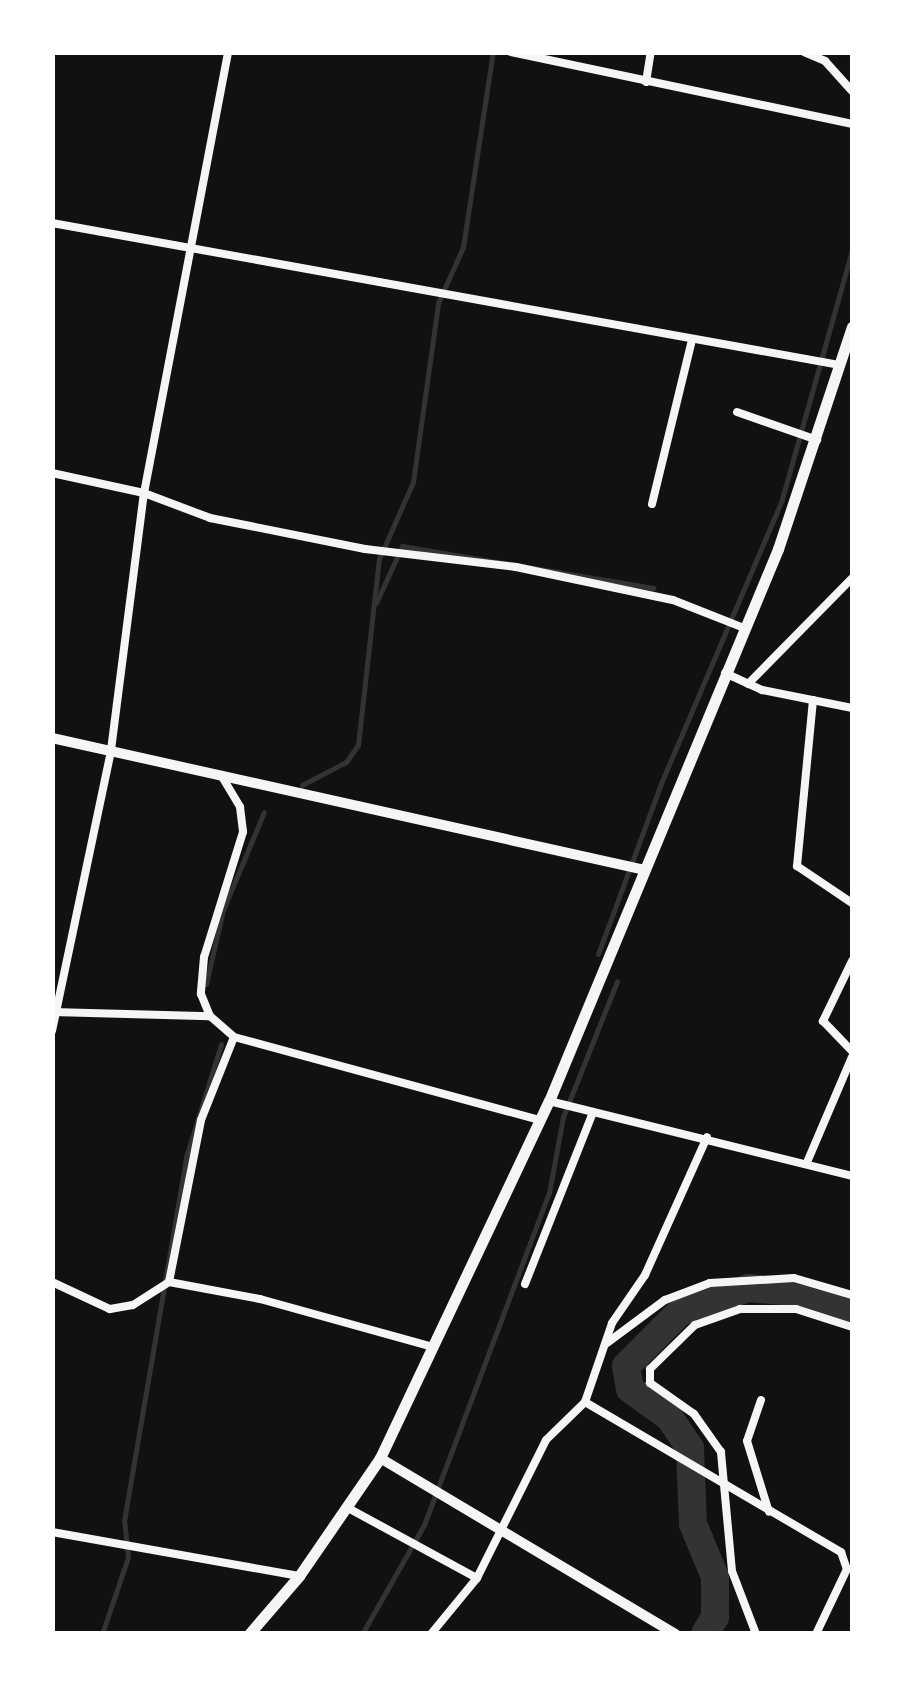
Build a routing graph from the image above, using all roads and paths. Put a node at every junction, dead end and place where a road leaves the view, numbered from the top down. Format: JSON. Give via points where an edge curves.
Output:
{"nodes":[{"id":1,"x":228,"y":52,"type":"edge"},
{"id":2,"x":511,"y":52,"type":"edge"},
{"id":3,"x":651,"y":52,"type":"edge"},
{"id":4,"x":804,"y":52,"type":"edge"},
{"id":5,"x":646,"y":82,"type":"junction"},
{"id":6,"x":852,"y":91,"type":"edge"},
{"id":7,"x":852,"y":124,"type":"edge"},
{"id":8,"x":52,"y":223,"type":"edge"},
{"id":9,"x":191,"y":243,"type":"junction"},
{"id":10,"x":852,"y":326,"type":"edge"},
{"id":11,"x":692,"y":340,"type":"junction"},
{"id":12,"x":841,"y":366,"type":"junction"},
{"id":13,"x":737,"y":412,"type":"dead end"},
{"id":14,"x":817,"y":440,"type":"junction"},
{"id":15,"x":52,"y":473,"type":"edge"},
{"id":16,"x":144,"y":493,"type":"junction"},
{"id":17,"x":652,"y":504,"type":"dead end"},
{"id":18,"x":852,"y":578,"type":"edge"},
{"id":19,"x":744,"y":628,"type":"junction"},
{"id":20,"x":725,"y":673,"type":"junction"},
{"id":21,"x":748,"y":684,"type":"junction"},
{"id":22,"x":813,"y":700,"type":"junction"},
{"id":23,"x":852,"y":708,"type":"edge"},
{"id":24,"x":52,"y":738,"type":"edge"},
{"id":25,"x":110,"y":750,"type":"junction"},
{"id":26,"x":221,"y":775,"type":"junction"},
{"id":27,"x":634,"y":868,"type":"junction"},
{"id":28,"x":852,"y":903,"type":"edge"},
{"id":29,"x":852,"y":961,"type":"edge"},
{"id":30,"x":54,"y":1012,"type":"edge"},
{"id":31,"x":210,"y":1016,"type":"junction"},
{"id":32,"x":52,"y":1031,"type":"edge"},
{"id":33,"x":234,"y":1036,"type":"junction"},
{"id":34,"x":852,"y":1054,"type":"edge"},
{"id":35,"x":549,"y":1101,"type":"junction"},
{"id":36,"x":593,"y":1112,"type":"junction"},
{"id":37,"x":539,"y":1120,"type":"junction"},
{"id":38,"x":707,"y":1137,"type":"junction"},
{"id":39,"x":808,"y":1160,"type":"junction"},
{"id":40,"x":852,"y":1176,"type":"edge"},
{"id":41,"x":52,"y":1282,"type":"edge"},
{"id":42,"x":169,"y":1282,"type":"junction"},
{"id":43,"x":525,"y":1284,"type":"dead end"},
{"id":44,"x":852,"y":1295,"type":"edge"},
{"id":45,"x":852,"y":1327,"type":"edge"},
{"id":46,"x":434,"y":1347,"type":"junction"},
{"id":47,"x":601,"y":1350,"type":"junction"},
{"id":48,"x":761,"y":1400,"type":"dead end"},
{"id":49,"x":585,"y":1402,"type":"junction"},
{"id":50,"x":380,"y":1458,"type":"junction"},
{"id":51,"x":725,"y":1485,"type":"junction"},
{"id":52,"x":348,"y":1508,"type":"junction"},
{"id":53,"x":769,"y":1512,"type":"junction"},
{"id":54,"x":501,"y":1530,"type":"junction"},
{"id":55,"x":52,"y":1532,"type":"edge"},
{"id":56,"x":299,"y":1576,"type":"junction"},
{"id":57,"x":477,"y":1578,"type":"junction"},
{"id":58,"x":673,"y":1633,"type":"edge"},
{"id":59,"x":249,"y":1634,"type":"edge"},
{"id":60,"x":431,"y":1634,"type":"edge"},
{"id":61,"x":756,"y":1634,"type":"edge"},
{"id":62,"x":816,"y":1634,"type":"edge"}],
"edges":[{"from":1,"to":9,"type":"street"},
{"from":2,"to":5,"type":"street"},
{"from":3,"to":5,"type":"street"},
{"from":4,"to":6,"type":"street","via":[[825,60]]},
{"from":5,"to":7,"type":"street"},
{"from":8,"to":9,"type":"street"},
{"from":9,"to":11,"type":"street"},
{"from":9,"to":16,"type":"street"},
{"from":10,"to":12,"type":"main road"},
{"from":11,"to":12,"type":"street"},
{"from":11,"to":17,"type":"street"},
{"from":12,"to":14,"type":"main road"},
{"from":13,"to":14,"type":"street"},
{"from":14,"to":19,"type":"main road"},
{"from":15,"to":16,"type":"street"},
{"from":16,"to":19,"type":"street","via":[[210,518],[366,550],[516,567],[673,600]]},
{"from":16,"to":25,"type":"street"},
{"from":18,"to":21,"type":"street"},
{"from":19,"to":20,"type":"main road"},
{"from":20,"to":21,"type":"street"},
{"from":20,"to":27,"type":"main road"},
{"from":21,"to":22,"type":"street"},
{"from":22,"to":23,"type":"street"},
{"from":22,"to":28,"type":"street","via":[[798,870]]},
{"from":24,"to":25,"type":"street"},
{"from":25,"to":26,"type":"street"},
{"from":25,"to":30,"type":"street"},
{"from":26,"to":27,"type":"street"},
{"from":26,"to":31,"type":"street","via":[[240,807],[242,832],[204,957],[202,994]]},
{"from":27,"to":35,"type":"main road"},
{"from":29,"to":34,"type":"street","via":[[823,1021]]},
{"from":30,"to":31,"type":"street"},
{"from":30,"to":32,"type":"street"},
{"from":31,"to":33,"type":"street"},
{"from":33,"to":37,"type":"street"},
{"from":33,"to":42,"type":"street","via":[[201,1120]]},
{"from":34,"to":39,"type":"street"},
{"from":35,"to":36,"type":"street"},
{"from":35,"to":37,"type":"main road"},
{"from":36,"to":38,"type":"street"},
{"from":36,"to":43,"type":"street"},
{"from":37,"to":46,"type":"main road"},
{"from":38,"to":39,"type":"street"},
{"from":38,"to":47,"type":"street","via":[[654,1257]]},
{"from":39,"to":40,"type":"street"},
{"from":41,"to":42,"type":"street","via":[[110,1308],[133,1304]]},
{"from":42,"to":46,"type":"street","via":[[260,1299]]},
{"from":44,"to":47,"type":"street","via":[[794,1278],[710,1283],[665,1300]]},
{"from":45,"to":51,"type":"street","via":[[796,1309],[740,1309],[696,1325],[666,1348],[650,1370],[650,1383],[710,1431]]},
{"from":46,"to":50,"type":"main road"},
{"from":47,"to":49,"type":"street"},
{"from":48,"to":53,"type":"street","via":[[747,1441]]},
{"from":49,"to":51,"type":"street"},
{"from":49,"to":54,"type":"street","via":[[546,1440]]},
{"from":50,"to":52,"type":"main road"},
{"from":50,"to":54,"type":"street"},
{"from":51,"to":53,"type":"street"},
{"from":51,"to":61,"type":"street","via":[[732,1571]]},
{"from":52,"to":56,"type":"main road"},
{"from":52,"to":57,"type":"street"},
{"from":53,"to":62,"type":"street","via":[[831,1546],[847,1563]]},
{"from":54,"to":57,"type":"street"},
{"from":54,"to":58,"type":"street"},
{"from":55,"to":56,"type":"street"},
{"from":56,"to":59,"type":"main road"},
{"from":57,"to":60,"type":"street"}]}
